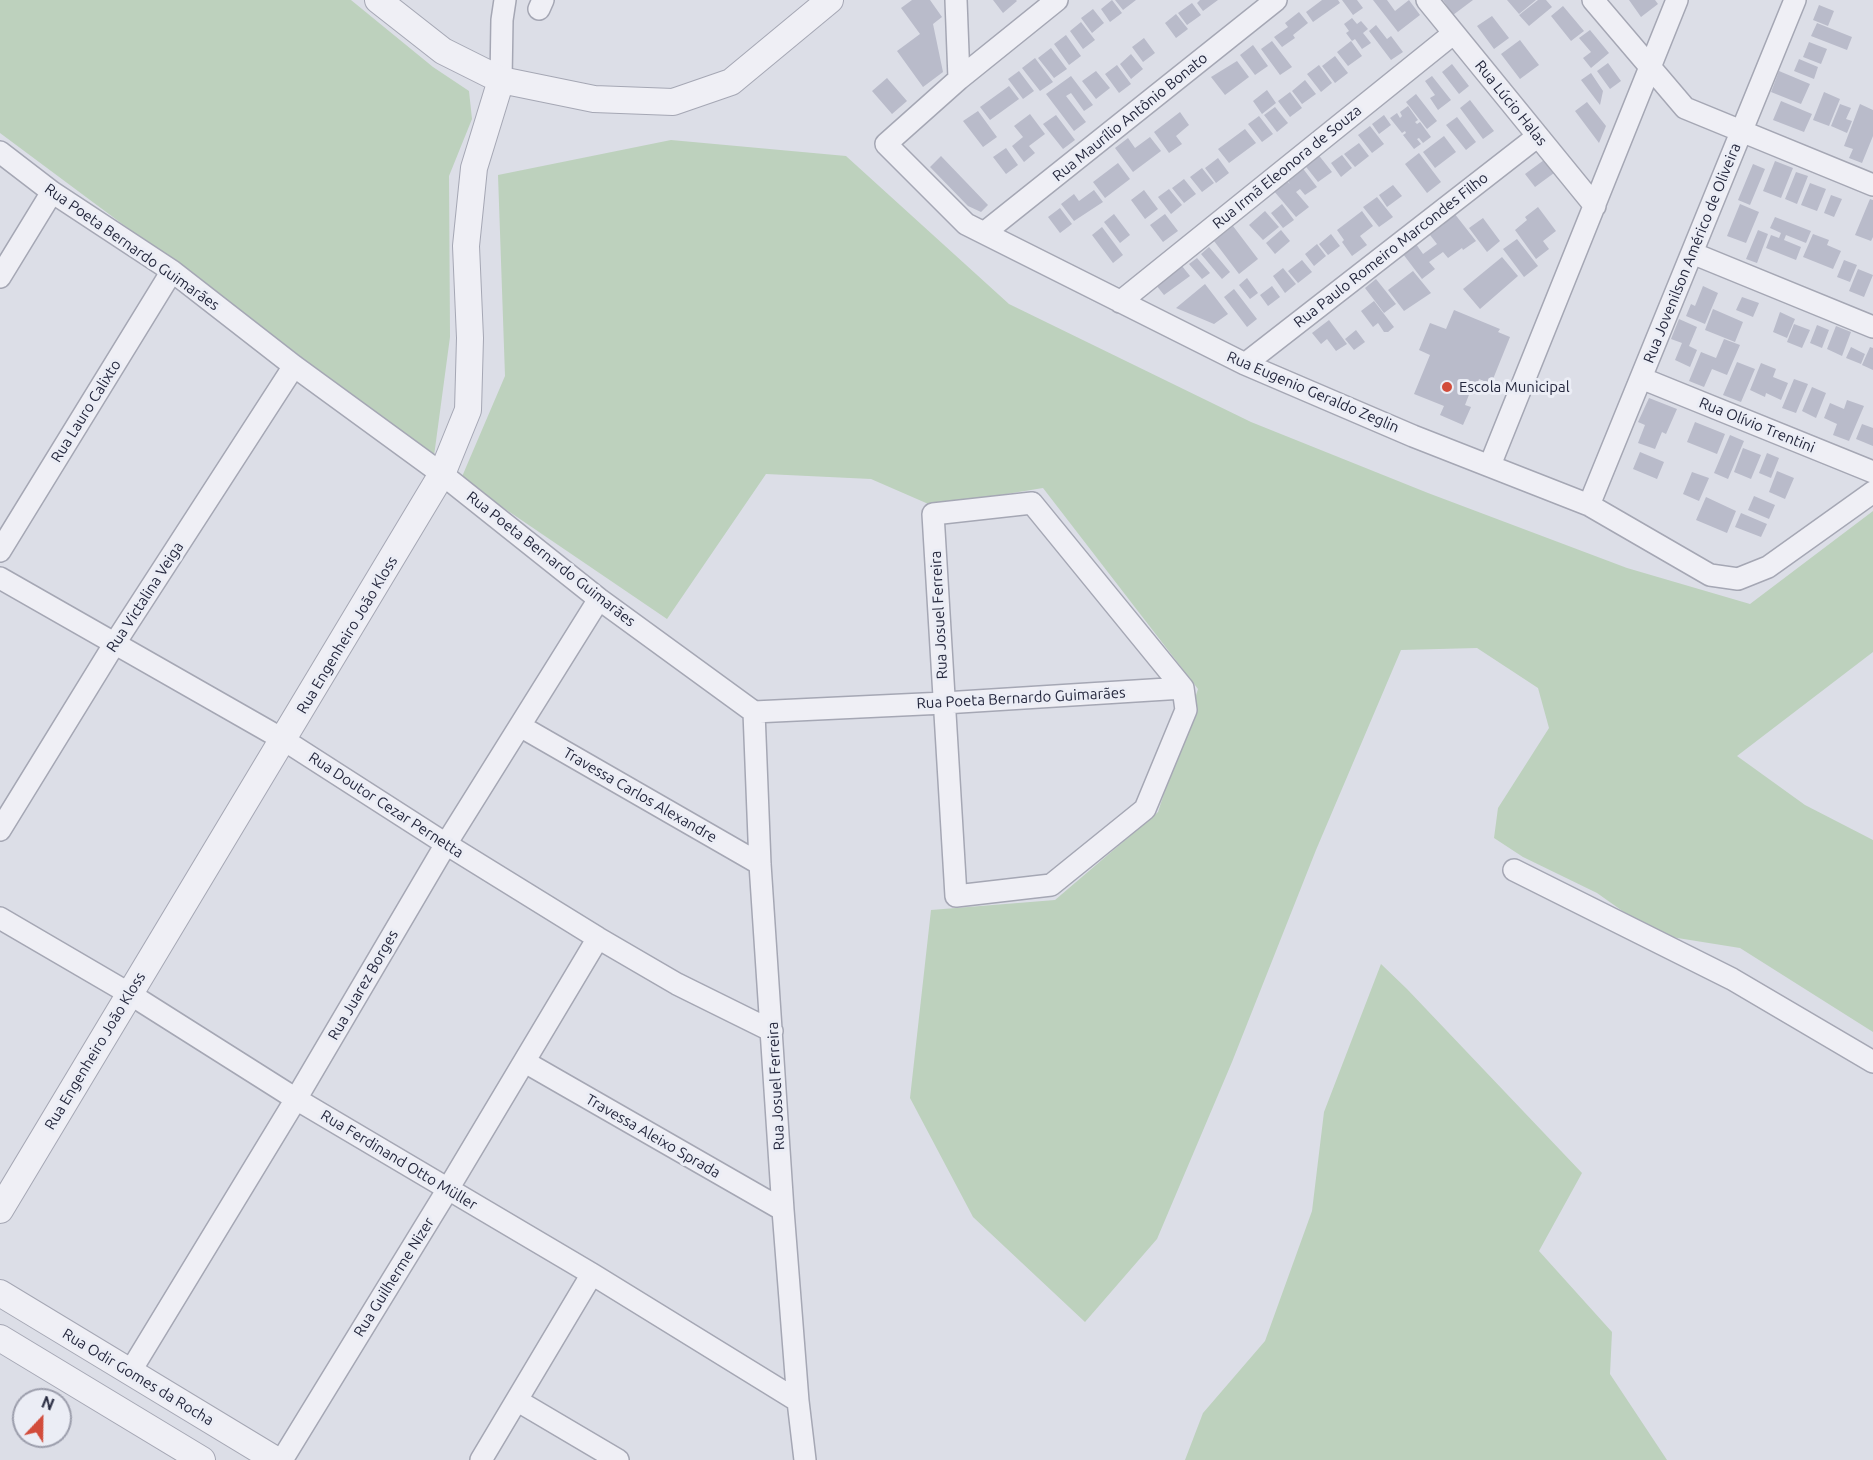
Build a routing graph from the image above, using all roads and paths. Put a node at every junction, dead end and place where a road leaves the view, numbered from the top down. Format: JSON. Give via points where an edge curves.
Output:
{"nodes":[{"id":1,"x":378,"y":0,"type":"edge"},
{"id":2,"x":505,"y":0,"type":"edge"},
{"id":3,"x":830,"y":0,"type":"edge"},
{"id":4,"x":956,"y":0,"type":"edge"},
{"id":5,"x":1057,"y":0,"type":"edge"},
{"id":6,"x":1276,"y":0,"type":"edge"},
{"id":7,"x":1427,"y":0,"type":"edge"},
{"id":8,"x":1593,"y":0,"type":"edge"},
{"id":9,"x":1677,"y":0,"type":"edge"},
{"id":10,"x":1795,"y":0,"type":"edge"},
{"id":11,"x":1454,"y":33,"type":"junction"},
{"id":12,"x":1650,"y":67,"type":"junction"},
{"id":13,"x":959,"y":80,"type":"junction"},
{"id":14,"x":501,"y":81,"type":"junction"},
{"id":15,"x":1741,"y":131,"type":"junction"},
{"id":16,"x":1538,"y":136,"type":"junction"},
{"id":17,"x":0,"y":152,"type":"edge"},
{"id":18,"x":1873,"y":185,"type":"edge"},
{"id":19,"x":52,"y":192,"type":"junction"},
{"id":20,"x":1595,"y":206,"type":"junction"},
{"id":21,"x":984,"y":233,"type":"junction"},
{"id":22,"x":1692,"y":253,"type":"junction"},
{"id":23,"x":171,"y":272,"type":"junction"},
{"id":24,"x":0,"y":277,"type":"edge"},
{"id":25,"x":1120,"y":302,"type":"junction"},
{"id":26,"x":1873,"y":327,"type":"edge"},
{"id":27,"x":1245,"y":364,"type":"junction"},
{"id":28,"x":294,"y":366,"type":"junction"},
{"id":29,"x":1641,"y":378,"type":"junction"},
{"id":30,"x":1490,"y":465,"type":"junction"},
{"id":31,"x":1873,"y":472,"type":"edge"},
{"id":32,"x":442,"y":474,"type":"junction"},
{"id":33,"x":1873,"y":492,"type":"edge"},
{"id":34,"x":1589,"y":505,"type":"junction"},
{"id":35,"x":0,"y":551,"type":"edge"},
{"id":36,"x":0,"y":578,"type":"edge"},
{"id":37,"x":599,"y":599,"type":"junction"},
{"id":38,"x":115,"y":643,"type":"junction"},
{"id":39,"x":1183,"y":688,"type":"junction"},
{"id":40,"x":944,"y":703,"type":"junction"},
{"id":41,"x":754,"y":712,"type":"junction"},
{"id":42,"x":520,"y":726,"type":"junction"},
{"id":43,"x":284,"y":740,"type":"junction"},
{"id":44,"x":0,"y":830,"type":"edge"},
{"id":45,"x":446,"y":844,"type":"junction"},
{"id":46,"x":760,"y":864,"type":"junction"},
{"id":47,"x":1514,"y":870,"type":"dead end"},
{"id":48,"x":0,"y":918,"type":"edge"},
{"id":49,"x":598,"y":938,"type":"junction"},
{"id":50,"x":130,"y":994,"type":"junction"},
{"id":51,"x":772,"y":1031,"type":"junction"},
{"id":52,"x":525,"y":1062,"type":"junction"},
{"id":53,"x":1873,"y":1062,"type":"edge"},
{"id":54,"x":296,"y":1099,"type":"junction"},
{"id":55,"x":448,"y":1189,"type":"junction"},
{"id":56,"x":783,"y":1209,"type":"junction"},
{"id":57,"x":0,"y":1210,"type":"edge"},
{"id":58,"x":592,"y":1274,"type":"junction"},
{"id":59,"x":0,"y":1293,"type":"edge"},
{"id":60,"x":0,"y":1338,"type":"edge"},
{"id":61,"x":130,"y":1372,"type":"junction"},
{"id":62,"x":518,"y":1401,"type":"junction"},
{"id":63,"x":798,"y":1401,"type":"junction"},
{"id":64,"x":202,"y":1460,"type":"edge"},
{"id":65,"x":276,"y":1460,"type":"edge"},
{"id":66,"x":282,"y":1460,"type":"edge"},
{"id":67,"x":481,"y":1460,"type":"edge"},
{"id":68,"x":618,"y":1460,"type":"edge"},
{"id":69,"x":805,"y":1460,"type":"edge"}],
"edges":[{"from":1,"to":14,"type":"street","via":[[443,51]]},
{"from":2,"to":14,"type":"street","name":"Rua Engenheiro João Kloss"},
{"from":3,"to":14,"type":"street","via":[[731,82],[673,102],[594,99]]},
{"from":4,"to":13,"type":"street"},
{"from":5,"to":13,"type":"street"},
{"from":6,"to":21,"type":"street","name":"Rua Maurílio Antônio Bonato"},
{"from":7,"to":11,"type":"street","name":"Rua Lúcio Halas"},
{"from":8,"to":12,"type":"street"},
{"from":9,"to":12,"type":"street"},
{"from":10,"to":15,"type":"street","name":"Rua Jovenilson Américo de Oliveira"},
{"from":11,"to":16,"type":"street","name":"Rua Lúcio Halas"},
{"from":11,"to":25,"type":"street","name":"Rua Irmã Eleonora de Souza"},
{"from":12,"to":15,"type":"street","via":[[1685,108]]},
{"from":12,"to":20,"type":"street"},
{"from":13,"to":21,"type":"street","name":"Rua Eugenio Geraldo Zeglin","via":[[886,144],[966,224]]},
{"from":14,"to":32,"type":"street","name":"Rua Engenheiro João Kloss","via":[[474,168],[466,246],[468,410]]},
{"from":15,"to":18,"type":"street"},
{"from":15,"to":22,"type":"street","name":"Rua Jovenilson Américo de Oliveira"},
{"from":16,"to":20,"type":"street","name":"Rua Lúcio Halas"},
{"from":16,"to":27,"type":"street","name":"Rua Paulo Romeiro Marcondes Filho"},
{"from":17,"to":19,"type":"street","name":"Rua Poeta Bernardo Guimarães"},
{"from":19,"to":23,"type":"street","name":"Rua Poeta Bernardo Guimarães"},
{"from":19,"to":24,"type":"street"},
{"from":20,"to":30,"type":"street"},
{"from":21,"to":25,"type":"street","name":"Rua Eugenio Geraldo Zeglin"},
{"from":22,"to":26,"type":"street"},
{"from":22,"to":29,"type":"street","name":"Rua Jovenilson Américo de Oliveira"},
{"from":23,"to":28,"type":"street","name":"Rua Poeta Bernardo Guimarães"},
{"from":23,"to":35,"type":"street","name":"Rua Lauro Calixto"},
{"from":25,"to":27,"type":"street","name":"Rua Eugenio Geraldo Zeglin"},
{"from":27,"to":30,"type":"street","name":"Rua Eugenio Geraldo Zeglin"},
{"from":28,"to":32,"type":"street","name":"Rua Poeta Bernardo Guimarães"},
{"from":28,"to":38,"type":"street","name":"Rua Victalina Veiga"},
{"from":29,"to":31,"type":"street","name":"Rua Olívio Trentini"},
{"from":29,"to":34,"type":"street","name":"Rua Jovenilson Américo de Oliveira"},
{"from":30,"to":34,"type":"street","name":"Rua Eugenio Geraldo Zeglin"},
{"from":32,"to":37,"type":"street","name":"Rua Poeta Bernardo Guimarães"},
{"from":32,"to":43,"type":"street","name":"Rua Engenheiro João Kloss"},
{"from":33,"to":34,"type":"street","name":"Rua Eugenio Geraldo Zeglin","via":[[1768,567],[1738,579],[1710,574]]},
{"from":36,"to":38,"type":"street","name":"Rua Doutor Cezar Pernetta"},
{"from":37,"to":41,"type":"street","name":"Rua Poeta Bernardo Guimarães"},
{"from":37,"to":42,"type":"street","name":"Rua Juarez Borges"},
{"from":38,"to":43,"type":"street","name":"Rua Doutor Cezar Pernetta"},
{"from":38,"to":44,"type":"street","name":"Rua Victalina Veiga"},
{"from":39,"to":40,"type":"street","name":"Rua Poeta Bernardo Guimarães"},
{"from":39,"to":40,"type":"street","name":"Rua Josuel Ferreira","via":[[1032,503],[933,514]]},
{"from":39,"to":40,"type":"street","name":"Rua Josuel Ferreira","via":[[1186,710],[1145,809],[1051,885],[956,896]]},
{"from":40,"to":41,"type":"street","name":"Rua Poeta Bernardo Guimarães"},
{"from":41,"to":46,"type":"street","name":"Rua Josuel Ferreira"},
{"from":42,"to":45,"type":"street","name":"Rua Juarez Borges"},
{"from":42,"to":46,"type":"street","name":"Travessa Carlos Alexandre"},
{"from":43,"to":45,"type":"street","name":"Rua Doutor Cezar Pernetta"},
{"from":43,"to":50,"type":"street","name":"Rua Engenheiro João Kloss"},
{"from":45,"to":49,"type":"street","name":"Rua Doutor Cezar Pernetta"},
{"from":45,"to":54,"type":"street","name":"Rua Juarez Borges"},
{"from":46,"to":51,"type":"street","name":"Rua Josuel Ferreira"},
{"from":47,"to":53,"type":"street","via":[[1732,979]]},
{"from":48,"to":50,"type":"street","name":"Rua Ferdinand Otto Müller"},
{"from":49,"to":51,"type":"street","name":"Rua Doutor Cezar Pernetta","via":[[677,984]]},
{"from":49,"to":52,"type":"street","name":"Rua Guilherme Nizer"},
{"from":50,"to":54,"type":"street","name":"Rua Ferdinand Otto Müller"},
{"from":50,"to":57,"type":"street","name":"Rua Engenheiro João Kloss"},
{"from":51,"to":56,"type":"street","name":"Rua Josuel Ferreira"},
{"from":52,"to":55,"type":"street","name":"Rua Guilherme Nizer"},
{"from":52,"to":56,"type":"street","name":"Travessa Aleixo Sprada"},
{"from":54,"to":55,"type":"street","name":"Rua Ferdinand Otto Müller"},
{"from":54,"to":61,"type":"street","name":"Rua Juarez Borges"},
{"from":55,"to":58,"type":"street","name":"Rua Ferdinand Otto Müller"},
{"from":55,"to":66,"type":"street","name":"Rua Guilherme Nizer"},
{"from":56,"to":63,"type":"street","name":"Rua Josuel Ferreira"},
{"from":58,"to":62,"type":"street"},
{"from":58,"to":63,"type":"street","name":"Rua Ferdinand Otto Müller"},
{"from":59,"to":61,"type":"street","name":"Rua Odir Gomes da Rocha"},
{"from":60,"to":64,"type":"street"},
{"from":61,"to":65,"type":"street","name":"Rua Odir Gomes da Rocha"},
{"from":62,"to":67,"type":"street"},
{"from":62,"to":68,"type":"street"},
{"from":63,"to":69,"type":"street","name":"Rua Josuel Ferreira"}]}
